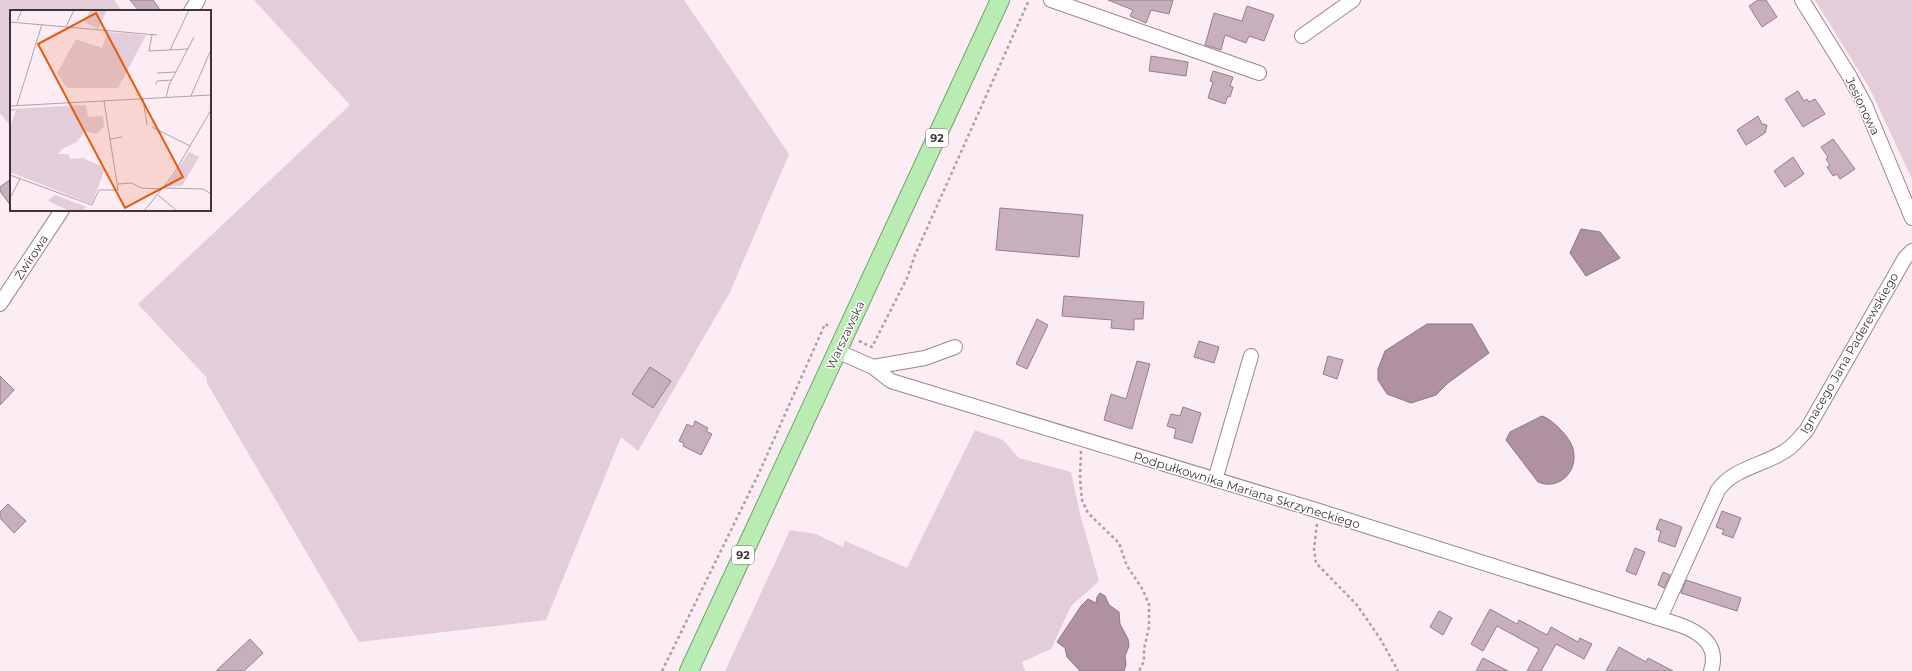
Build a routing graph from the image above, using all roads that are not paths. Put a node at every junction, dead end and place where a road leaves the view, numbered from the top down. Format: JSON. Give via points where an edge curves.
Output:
{"nodes":[{"id":1,"x":198,"y":0,"type":"edge"},
{"id":2,"x":1000,"y":0,"type":"edge"},
{"id":3,"x":1051,"y":0,"type":"edge"},
{"id":4,"x":1353,"y":0,"type":"edge"},
{"id":5,"x":1802,"y":0,"type":"edge"},
{"id":6,"x":192,"y":10,"type":"edge"},
{"id":7,"x":1302,"y":36,"type":"dead end"},
{"id":8,"x":1259,"y":73,"type":"dead end"},
{"id":9,"x":61,"y":211,"type":"edge"},
{"id":10,"x":1912,"y":218,"type":"edge"},
{"id":11,"x":1912,"y":251,"type":"edge"},
{"id":12,"x":0,"y":304,"type":"edge"},
{"id":13,"x":955,"y":346,"type":"dead end"},
{"id":14,"x":837,"y":351,"type":"junction"},
{"id":15,"x":1251,"y":356,"type":"dead end"},
{"id":16,"x":873,"y":367,"type":"junction"},
{"id":17,"x":1215,"y":480,"type":"junction"},
{"id":18,"x":1660,"y":618,"type":"junction"},
{"id":19,"x":689,"y":671,"type":"edge"},
{"id":20,"x":1711,"y":671,"type":"edge"}],
"edges":[{"from":1,"to":6,"type":"street"},
{"from":2,"to":14,"type":"main road","name":"Warszawska","number":"92"},
{"from":3,"to":8,"type":"street"},
{"from":4,"to":7,"type":"street"},
{"from":5,"to":10,"type":"street","name":"Jesionowa","via":[[1865,105]]},
{"from":9,"to":12,"type":"street","name":"Żwirowa"},
{"from":11,"to":18,"type":"street","name":"Ignacego Jana Paderewskiego","via":[[1905,258],[1806,431],[1788,450],[1722,484]]},
{"from":13,"to":16,"type":"street","via":[[925,358]]},
{"from":14,"to":16,"type":"street","name":"Podpułkownika Mariana Skrzyneckiego"},
{"from":14,"to":19,"type":"main road","name":"Warszawska","number":"92"},
{"from":15,"to":17,"type":"street"},
{"from":16,"to":17,"type":"street","name":"Podpułkownika Mariana Skrzyneckiego","via":[[891,381]]},
{"from":17,"to":18,"type":"street","name":"Podpułkownika Mariana Skrzyneckiego"},
{"from":18,"to":20,"type":"street","name":"Podpułkownika Mariana Skrzyneckiego","via":[[1689,628],[1705,639],[1711,647],[1713,657]]}]}
